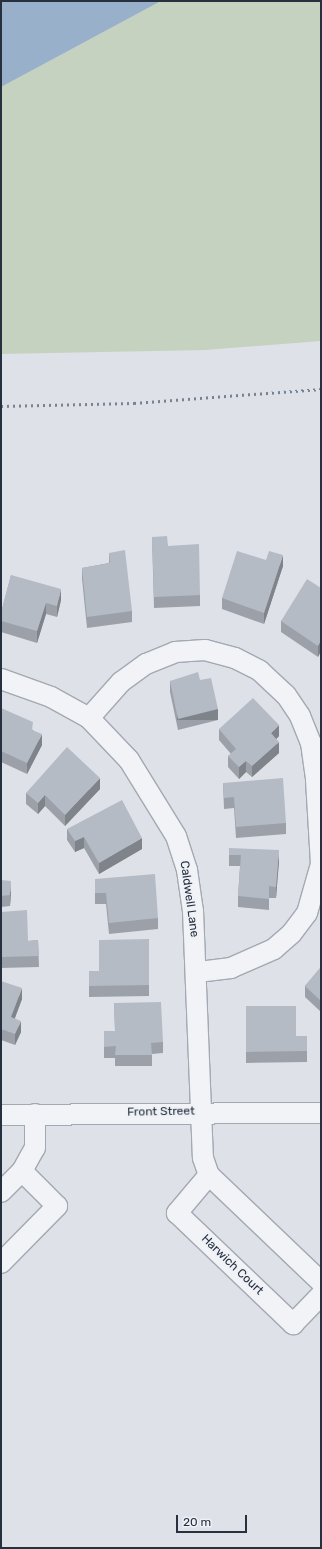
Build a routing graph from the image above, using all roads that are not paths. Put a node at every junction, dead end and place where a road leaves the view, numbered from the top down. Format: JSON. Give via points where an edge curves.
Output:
{"nodes":[{"id":1,"x":1,"y":678,"type":"edge"},
{"id":2,"x":89,"y":718,"type":"junction"},
{"id":3,"x":197,"y":972,"type":"junction"},
{"id":4,"x":200,"y":1112,"type":"junction"},
{"id":5,"x":321,"y":1113,"type":"edge"},
{"id":6,"x":35,"y":1114,"type":"junction"},
{"id":7,"x":1,"y":1115,"type":"edge"},
{"id":8,"x":22,"y":1171,"type":"junction"},
{"id":9,"x":209,"y":1175,"type":"junction"},
{"id":10,"x":1,"y":1192,"type":"edge"},
{"id":11,"x":1,"y":1263,"type":"edge"},
{"id":12,"x":321,"y":1282,"type":"edge"},
{"id":13,"x":321,"y":1295,"type":"edge"}],
"edges":[{"from":1,"to":2,"type":"street","name":"Caldwell Lane","via":[[51,697]]},
{"from":2,"to":3,"type":"street","name":"Caldwell Lane","via":[[129,760],[176,836],[187,870]]},
{"from":2,"to":3,"type":"street","via":[[121,682],[146,664],[175,652],[205,650],[235,658],[260,671],[286,695],[300,716],[311,743],[321,864],[309,907],[291,934],[274,949],[231,968]]},
{"from":3,"to":4,"type":"street","name":"Caldwell Lane"},
{"from":4,"to":5,"type":"street","name":"Front Street"},
{"from":4,"to":6,"type":"street","name":"Front Street"},
{"from":4,"to":9,"type":"street","via":[[203,1158]]},
{"from":6,"to":7,"type":"street","name":"Front Street"},
{"from":6,"to":8,"type":"street","via":[[35,1148]]},
{"from":8,"to":10,"type":"street"},
{"from":8,"to":11,"type":"street","via":[[57,1206]]},
{"from":9,"to":12,"type":"street"},
{"from":9,"to":13,"type":"street","name":"Harwich Court","via":[[178,1213],[293,1324]]}]}
